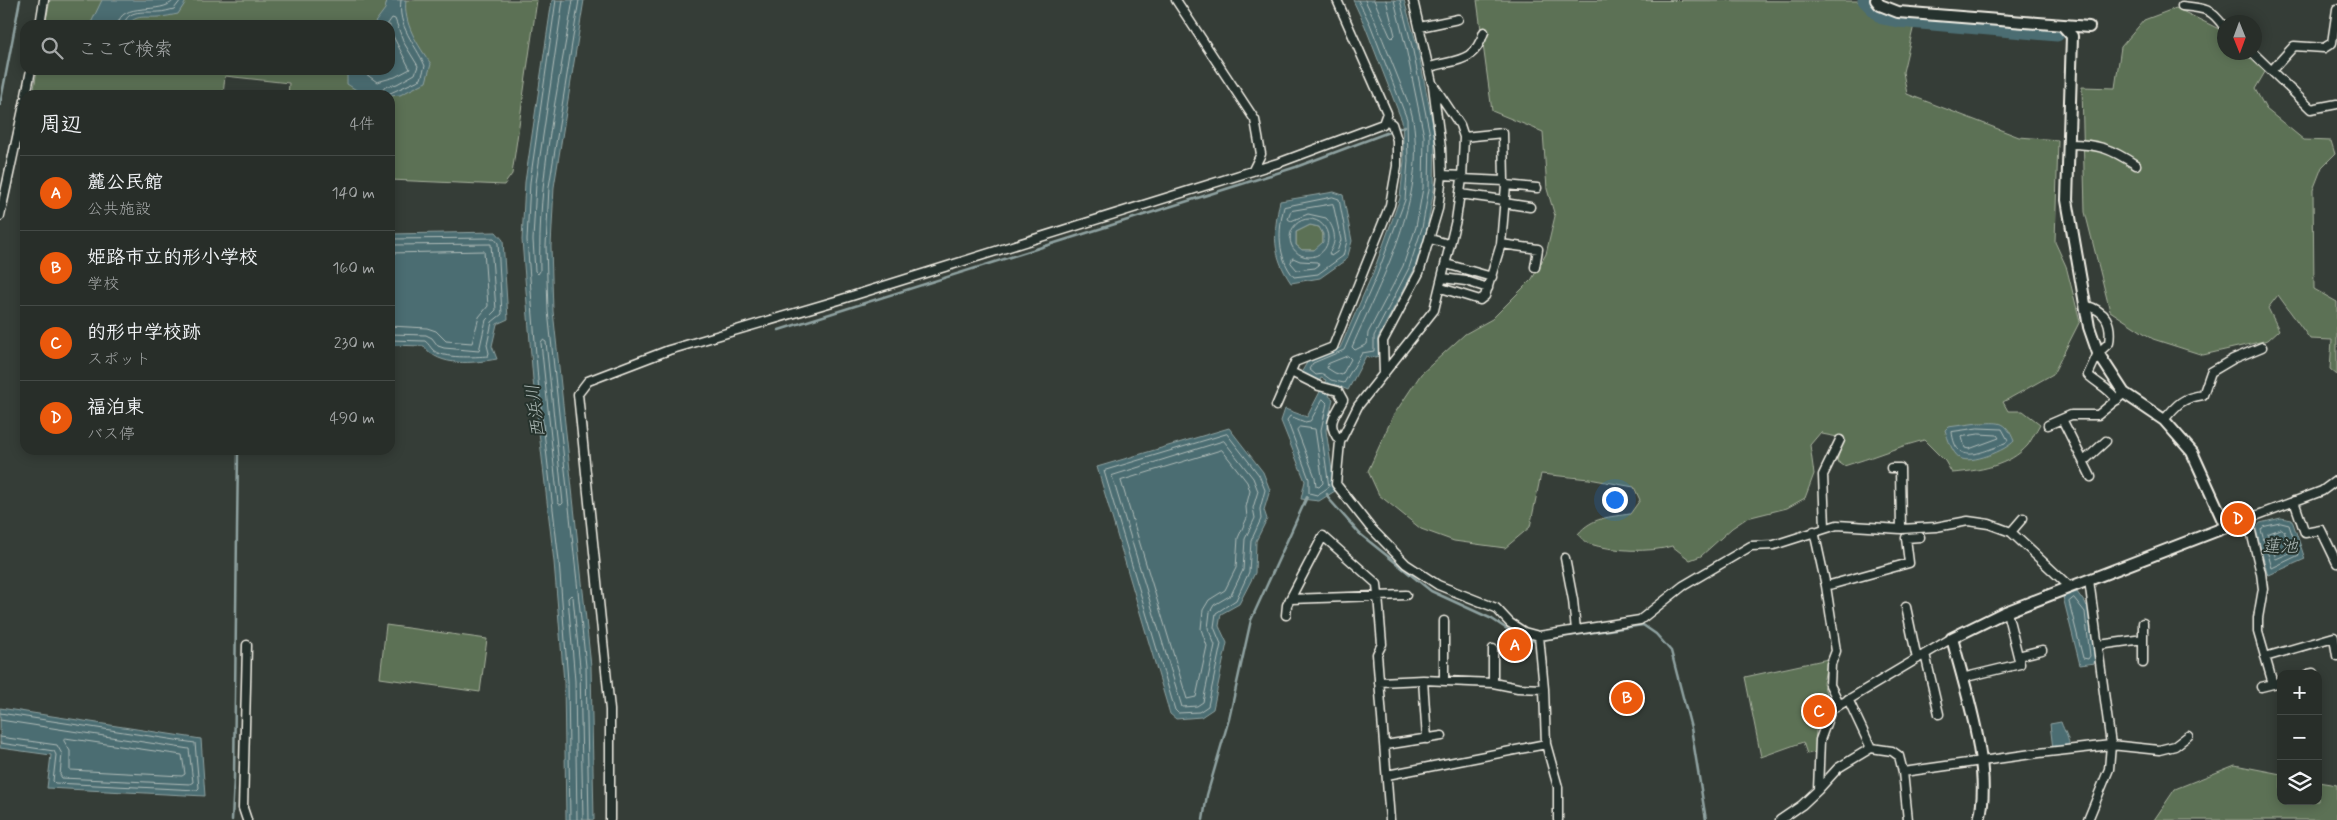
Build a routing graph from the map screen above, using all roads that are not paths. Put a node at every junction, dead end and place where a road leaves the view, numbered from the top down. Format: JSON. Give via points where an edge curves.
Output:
{"nodes":[{"id":1,"x":44,"y":0,"type":"edge"},
{"id":2,"x":1176,"y":0,"type":"edge"},
{"id":3,"x":1337,"y":0,"type":"edge"},
{"id":4,"x":1413,"y":0,"type":"edge"},
{"id":5,"x":1876,"y":0,"type":"edge"},
{"id":6,"x":2182,"y":6,"type":"dead end"},
{"id":7,"x":2337,"y":9,"type":"edge"},
{"id":8,"x":2217,"y":17,"type":"edge"},
{"id":9,"x":1458,"y":19,"type":"dead end"},
{"id":10,"x":41,"y":20,"type":"edge"},
{"id":11,"x":2063,"y":26,"type":"junction"},
{"id":12,"x":1420,"y":27,"type":"junction"},
{"id":13,"x":2088,"y":27,"type":"dead end"},
{"id":14,"x":1484,"y":32,"type":"dead end"},
{"id":15,"x":2261,"y":60,"type":"edge"},
{"id":16,"x":1430,"y":67,"type":"junction"},
{"id":17,"x":2272,"y":70,"type":"junction"},
{"id":18,"x":30,"y":75,"type":"edge"},
{"id":19,"x":1432,"y":83,"type":"junction"},
{"id":20,"x":27,"y":90,"type":"edge"},
{"id":21,"x":2337,"y":104,"type":"edge"},
{"id":22,"x":1386,"y":120,"type":"junction"},
{"id":23,"x":1464,"y":137,"type":"junction"},
{"id":24,"x":20,"y":141,"type":"edge"},
{"id":25,"x":2068,"y":144,"type":"junction"},
{"id":26,"x":2136,"y":165,"type":"dead end"},
{"id":27,"x":1254,"y":170,"type":"junction"},
{"id":28,"x":1442,"y":175,"type":"junction"},
{"id":29,"x":1462,"y":177,"type":"junction"},
{"id":30,"x":1505,"y":183,"type":"junction"},
{"id":31,"x":1537,"y":188,"type":"dead end"},
{"id":32,"x":1460,"y":194,"type":"junction"},
{"id":33,"x":1504,"y":202,"type":"junction"},
{"id":34,"x":1530,"y":207,"type":"dead end"},
{"id":35,"x":0,"y":216,"type":"edge"},
{"id":36,"x":1430,"y":239,"type":"junction"},
{"id":37,"x":1449,"y":244,"type":"junction"},
{"id":38,"x":1501,"y":244,"type":"junction"},
{"id":39,"x":1446,"y":264,"type":"junction"},
{"id":40,"x":1534,"y":267,"type":"dead end"},
{"id":41,"x":1492,"y":277,"type":"junction"},
{"id":42,"x":1444,"y":278,"type":"junction"},
{"id":43,"x":1441,"y":288,"type":"junction"},
{"id":44,"x":1488,"y":288,"type":"junction"},
{"id":45,"x":2085,"y":305,"type":"junction"},
{"id":46,"x":2262,"y":347,"type":"dead end"},
{"id":47,"x":2098,"y":353,"type":"junction"},
{"id":48,"x":1291,"y":372,"type":"junction"},
{"id":49,"x":1384,"y":374,"type":"junction"},
{"id":50,"x":2120,"y":397,"type":"junction"},
{"id":51,"x":1276,"y":406,"type":"dead end"},
{"id":52,"x":2062,"y":419,"type":"junction"},
{"id":53,"x":2164,"y":420,"type":"junction"},
{"id":54,"x":2048,"y":425,"type":"dead end"},
{"id":55,"x":1840,"y":440,"type":"dead end"},
{"id":56,"x":2106,"y":441,"type":"dead end"},
{"id":57,"x":1340,"y":442,"type":"junction"},
{"id":58,"x":2084,"y":460,"type":"junction"},
{"id":59,"x":1891,"y":468,"type":"dead end"},
{"id":60,"x":2091,"y":477,"type":"dead end"},
{"id":61,"x":2337,"y":480,"type":"edge"},
{"id":62,"x":2294,"y":502,"type":"junction"},
{"id":63,"x":2024,"y":518,"type":"dead end"},
{"id":64,"x":2248,"y":519,"type":"junction"},
{"id":65,"x":1825,"y":527,"type":"junction"},
{"id":66,"x":2226,"y":527,"type":"junction"},
{"id":67,"x":1901,"y":529,"type":"junction"},
{"id":68,"x":1814,"y":531,"type":"junction"},
{"id":69,"x":2011,"y":532,"type":"junction"},
{"id":70,"x":1920,"y":536,"type":"dead end"},
{"id":71,"x":1565,"y":558,"type":"dead end"},
{"id":72,"x":2337,"y":563,"type":"edge"},
{"id":73,"x":2089,"y":580,"type":"junction"},
{"id":74,"x":1826,"y":586,"type":"junction"},
{"id":75,"x":2070,"y":587,"type":"junction"},
{"id":76,"x":1406,"y":595,"type":"dead end"},
{"id":77,"x":1378,"y":597,"type":"junction"},
{"id":78,"x":1290,"y":599,"type":"junction"},
{"id":79,"x":1906,"y":607,"type":"dead end"},
{"id":80,"x":2006,"y":612,"type":"junction"},
{"id":81,"x":1286,"y":615,"type":"dead end"},
{"id":82,"x":1444,"y":621,"type":"dead end"},
{"id":83,"x":2143,"y":623,"type":"dead end"},
{"id":84,"x":1576,"y":630,"type":"junction"},
{"id":85,"x":1538,"y":636,"type":"junction"},
{"id":86,"x":1952,"y":638,"type":"junction"},
{"id":87,"x":2143,"y":639,"type":"junction"},
{"id":88,"x":247,"y":645,"type":"dead end"},
{"id":89,"x":2099,"y":645,"type":"junction"},
{"id":90,"x":1493,"y":649,"type":"dead end"},
{"id":91,"x":2042,"y":650,"type":"dead end"},
{"id":92,"x":1925,"y":654,"type":"junction"},
{"id":93,"x":2018,"y":656,"type":"junction"},
{"id":94,"x":2337,"y":656,"type":"edge"},
{"id":95,"x":2265,"y":657,"type":"junction"},
{"id":96,"x":1917,"y":659,"type":"junction"},
{"id":97,"x":2143,"y":663,"type":"dead end"},
{"id":98,"x":1962,"y":678,"type":"junction"},
{"id":99,"x":1423,"y":680,"type":"junction"},
{"id":100,"x":1444,"y":681,"type":"junction"},
{"id":101,"x":1380,"y":682,"type":"junction"},
{"id":102,"x":1494,"y":683,"type":"junction"},
{"id":103,"x":2277,"y":683,"type":"edge"},
{"id":104,"x":2261,"y":687,"type":"dead end"},
{"id":105,"x":1544,"y":689,"type":"junction"},
{"id":106,"x":1848,"y":699,"type":"junction"},
{"id":107,"x":1839,"y":703,"type":"junction"},
{"id":108,"x":1940,"y":714,"type":"dead end"},
{"id":109,"x":1442,"y":736,"type":"dead end"},
{"id":110,"x":2188,"y":736,"type":"dead end"},
{"id":111,"x":1427,"y":739,"type":"junction"},
{"id":112,"x":1546,"y":744,"type":"junction"},
{"id":113,"x":1385,"y":745,"type":"junction"},
{"id":114,"x":2111,"y":746,"type":"junction"},
{"id":115,"x":1871,"y":748,"type":"junction"},
{"id":116,"x":1981,"y":761,"type":"junction"},
{"id":117,"x":1903,"y":772,"type":"junction"},
{"id":118,"x":1387,"y":775,"type":"junction"},
{"id":119,"x":1818,"y":790,"type":"junction"},
{"id":120,"x":247,"y":820,"type":"edge"},
{"id":121,"x":610,"y":820,"type":"edge"},
{"id":122,"x":1390,"y":820,"type":"edge"},
{"id":123,"x":1558,"y":820,"type":"edge"},
{"id":124,"x":1780,"y":820,"type":"edge"},
{"id":125,"x":1908,"y":820,"type":"edge"},
{"id":126,"x":1979,"y":820,"type":"edge"},
{"id":127,"x":2088,"y":820,"type":"edge"}],
"edges":[{"from":1,"to":10,"type":"street"},
{"from":2,"to":27,"type":"street","via":[[1255,120],[1261,154]]},
{"from":3,"to":22,"type":"street","via":[[1387,113]]},
{"from":4,"to":12,"type":"street"},
{"from":5,"to":11,"type":"street","via":[[1898,12]]},
{"from":6,"to":8,"type":"street","via":[[2199,8]]},
{"from":7,"to":17,"type":"street","via":[[2332,43],[2324,48],[2294,46]]},
{"from":9,"to":12,"type":"street"},
{"from":11,"to":13,"type":"street"},
{"from":11,"to":25,"type":"street","via":[[2072,36]]},
{"from":12,"to":16,"type":"street"},
{"from":14,"to":16,"type":"street","via":[[1473,54]]},
{"from":15,"to":17,"type":"street"},
{"from":16,"to":19,"type":"street"},
{"from":17,"to":21,"type":"street","via":[[2311,109]]},
{"from":18,"to":20,"type":"street"},
{"from":19,"to":23,"type":"street","via":[[1460,125]]},
{"from":19,"to":28,"type":"street"},
{"from":22,"to":27,"type":"street","via":[[1329,145]]},
{"from":22,"to":48,"type":"street","via":[[1392,124],[1397,140],[1397,166],[1390,205],[1333,347],[1295,362]]},
{"from":23,"to":29,"type":"street"},
{"from":23,"to":30,"type":"street","via":[[1503,133]]},
{"from":24,"to":35,"type":"street"},
{"from":25,"to":26,"type":"street","via":[[2092,144],[2117,152]]},
{"from":25,"to":45,"type":"street","via":[[2067,200]]},
{"from":27,"to":121,"type":"street","via":[[669,350],[588,381],[578,394],[610,710]]},
{"from":28,"to":29,"type":"street"},
{"from":28,"to":36,"type":"street","via":[[1438,210]]},
{"from":29,"to":30,"type":"street"},
{"from":29,"to":32,"type":"street"},
{"from":30,"to":31,"type":"street"},
{"from":30,"to":33,"type":"street"},
{"from":32,"to":33,"type":"street"},
{"from":32,"to":37,"type":"street"},
{"from":33,"to":34,"type":"street"},
{"from":33,"to":38,"type":"street"},
{"from":36,"to":37,"type":"street"},
{"from":36,"to":49,"type":"street","via":[[1419,273],[1383,341]]},
{"from":37,"to":39,"type":"street"},
{"from":38,"to":40,"type":"street","via":[[1538,249]]},
{"from":38,"to":41,"type":"street"},
{"from":39,"to":41,"type":"street"},
{"from":39,"to":42,"type":"street"},
{"from":41,"to":44,"type":"street"},
{"from":42,"to":43,"type":"street"},
{"from":42,"to":44,"type":"street"},
{"from":43,"to":44,"type":"street","via":[[1480,300],[1486,296]]},
{"from":43,"to":49,"type":"street","via":[[1434,310]]},
{"from":45,"to":47,"type":"street"},
{"from":45,"to":47,"type":"street","via":[[2104,314],[2111,330],[2109,343]]},
{"from":46,"to":53,"type":"street","via":[[2211,372],[2203,395],[2188,397],[2177,404]]},
{"from":47,"to":50,"type":"street"},
{"from":47,"to":50,"type":"street","via":[[2088,375]]},
{"from":48,"to":51,"type":"street"},
{"from":48,"to":57,"type":"street","via":[[1338,391],[1343,400],[1331,422],[1331,430]]},
{"from":49,"to":57,"type":"street","via":[[1358,406]]},
{"from":50,"to":52,"type":"street","via":[[2098,415],[2071,415]]},
{"from":50,"to":53,"type":"street"},
{"from":52,"to":54,"type":"street"},
{"from":52,"to":58,"type":"street"},
{"from":53,"to":66,"type":"street","via":[[2192,452]]},
{"from":55,"to":65,"type":"street","via":[[1823,475]]},
{"from":56,"to":58,"type":"street"},
{"from":57,"to":85,"type":"street","via":[[1336,484],[1370,527],[1406,564],[1438,585],[1496,608],[1510,623]]},
{"from":58,"to":60,"type":"street"},
{"from":59,"to":67,"type":"street","via":[[1900,468]]},
{"from":61,"to":62,"type":"street","via":[[2322,491]]},
{"from":62,"to":64,"type":"street"},
{"from":62,"to":72,"type":"street","via":[[2305,533],[2321,530]]},
{"from":63,"to":69,"type":"street"},
{"from":64,"to":66,"type":"street"},
{"from":64,"to":95,"type":"street","via":[[2263,589],[2258,632]]},
{"from":65,"to":67,"type":"street","via":[[1848,524]]},
{"from":65,"to":68,"type":"street"},
{"from":66,"to":73,"type":"street"},
{"from":67,"to":69,"type":"street","via":[[1968,521]]},
{"from":68,"to":74,"type":"street"},
{"from":68,"to":84,"type":"street","via":[[1774,545],[1751,546],[1683,586],[1640,620]]},
{"from":69,"to":75,"type":"street"},
{"from":70,"to":74,"type":"street","via":[[1906,538],[1909,563]]},
{"from":71,"to":84,"type":"street"},
{"from":73,"to":75,"type":"street"},
{"from":73,"to":89,"type":"street"},
{"from":74,"to":107,"type":"street","via":[[1836,651],[1831,664],[1830,685]]},
{"from":75,"to":80,"type":"street"},
{"from":76,"to":77,"type":"street"},
{"from":77,"to":78,"type":"street"},
{"from":77,"to":78,"type":"street","via":[[1377,584],[1323,536]]},
{"from":77,"to":101,"type":"street","via":[[1382,644],[1378,654]]},
{"from":78,"to":81,"type":"street"},
{"from":79,"to":96,"type":"street"},
{"from":80,"to":86,"type":"street"},
{"from":80,"to":93,"type":"street"},
{"from":82,"to":100,"type":"street"},
{"from":83,"to":87,"type":"street"},
{"from":84,"to":85,"type":"street"},
{"from":85,"to":105,"type":"street"},
{"from":86,"to":92,"type":"street"},
{"from":86,"to":98,"type":"street"},
{"from":87,"to":89,"type":"street"},
{"from":87,"to":97,"type":"street"},
{"from":88,"to":120,"type":"street","via":[[243,808]]},
{"from":89,"to":114,"type":"street"},
{"from":90,"to":102,"type":"street"},
{"from":91,"to":93,"type":"street"},
{"from":92,"to":96,"type":"street"},
{"from":92,"to":108,"type":"street"},
{"from":93,"to":98,"type":"street","via":[[2020,664]]},
{"from":94,"to":95,"type":"street","via":[[2334,637]]},
{"from":95,"to":103,"type":"street"},
{"from":96,"to":106,"type":"street"},
{"from":98,"to":116,"type":"street"},
{"from":99,"to":100,"type":"street"},
{"from":99,"to":101,"type":"street"},
{"from":99,"to":111,"type":"street"},
{"from":100,"to":102,"type":"street"},
{"from":101,"to":113,"type":"street"},
{"from":102,"to":105,"type":"street"},
{"from":103,"to":104,"type":"street"},
{"from":105,"to":112,"type":"street"},
{"from":106,"to":107,"type":"street"},
{"from":106,"to":115,"type":"street"},
{"from":107,"to":119,"type":"street","via":[[1831,710],[1823,727]]},
{"from":109,"to":111,"type":"street"},
{"from":110,"to":114,"type":"street","via":[[2175,746],[2159,750]]},
{"from":111,"to":113,"type":"street"},
{"from":112,"to":118,"type":"street"},
{"from":112,"to":123,"type":"street","via":[[1558,787]]},
{"from":113,"to":118,"type":"street"},
{"from":114,"to":116,"type":"street"},
{"from":114,"to":127,"type":"street","via":[[2109,769]]},
{"from":115,"to":117,"type":"street","via":[[1892,751],[1899,756]]},
{"from":115,"to":119,"type":"street","via":[[1838,768]]},
{"from":116,"to":117,"type":"street"},
{"from":116,"to":126,"type":"street"},
{"from":117,"to":125,"type":"street"},
{"from":118,"to":122,"type":"street"},
{"from":119,"to":124,"type":"street"}]}
